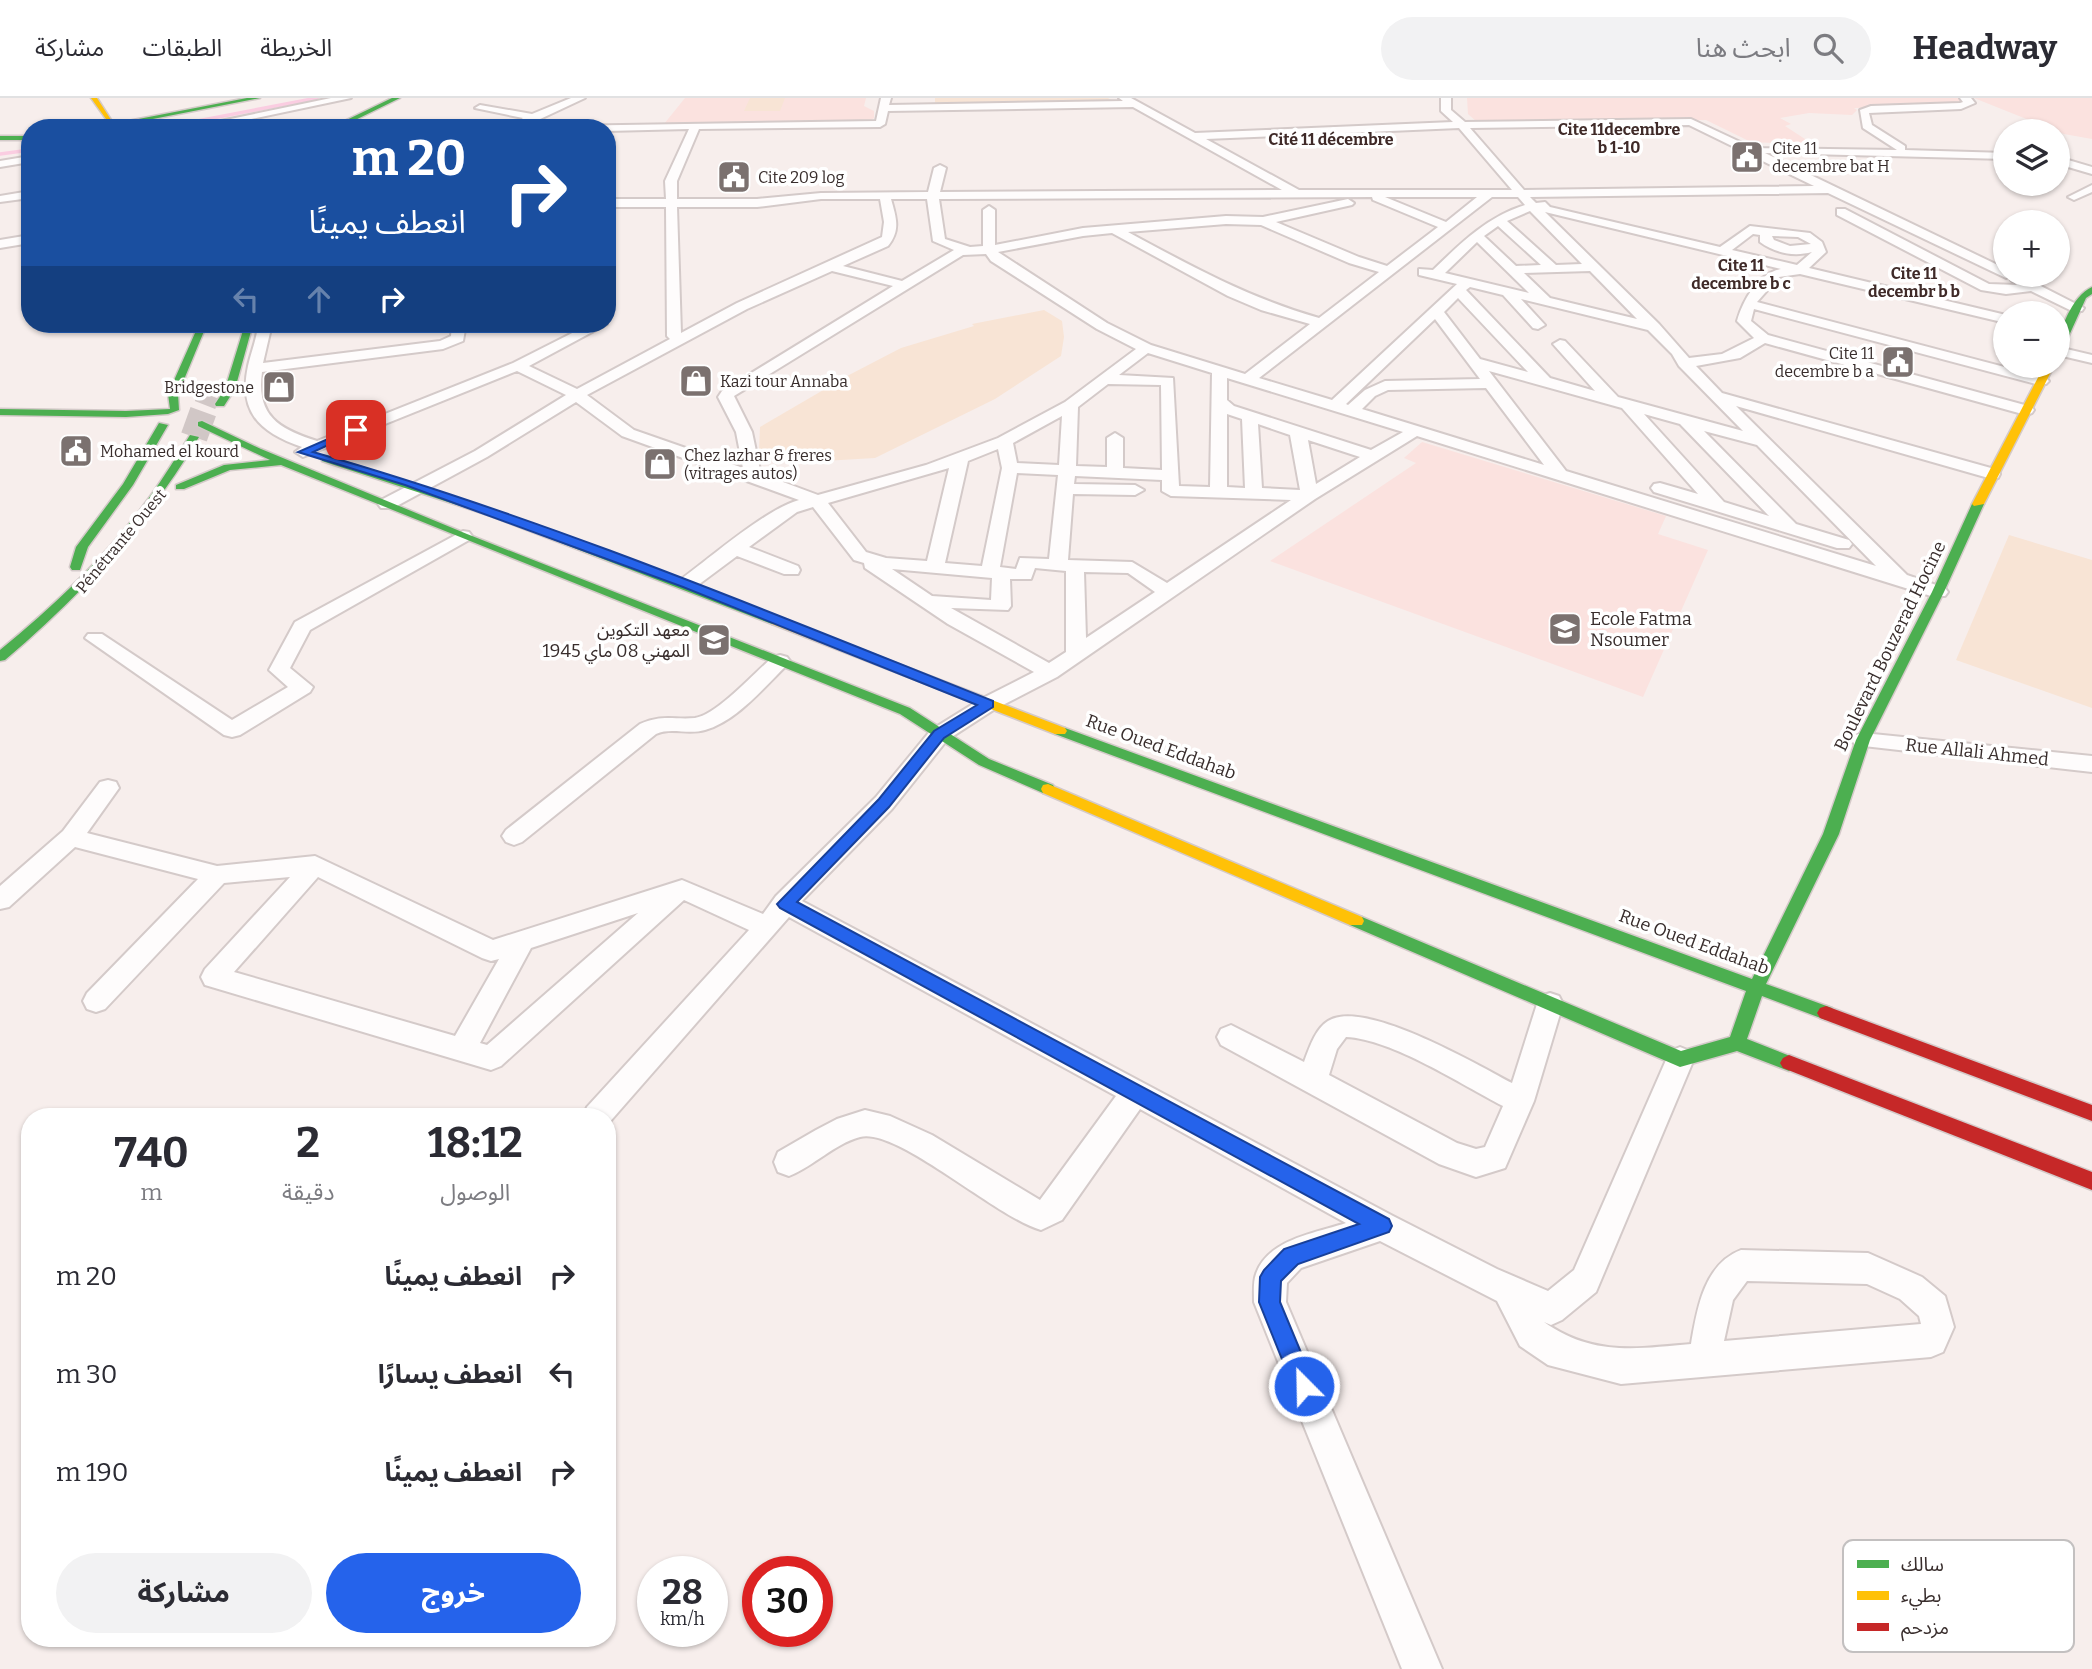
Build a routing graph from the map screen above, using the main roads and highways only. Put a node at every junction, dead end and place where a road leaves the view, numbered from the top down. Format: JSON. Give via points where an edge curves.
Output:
{"nodes":[{"id":1,"x":94,"y":98,"type":"edge"},
{"id":2,"x":257,"y":98,"type":"edge"},
{"id":3,"x":394,"y":98,"type":"edge"},
{"id":4,"x":411,"y":98,"type":"edge"},
{"id":5,"x":109,"y":119,"type":"edge"},
{"id":6,"x":145,"y":119,"type":"edge"},
{"id":7,"x":351,"y":119,"type":"edge"},
{"id":8,"x":364,"y":119,"type":"edge"},
{"id":9,"x":0,"y":138,"type":"edge"},
{"id":10,"x":21,"y":138,"type":"edge"},
{"id":11,"x":2086,"y":299,"type":"edge"},
{"id":12,"x":2070,"y":321,"type":"edge"},
{"id":13,"x":198,"y":333,"type":"edge"},
{"id":14,"x":213,"y":333,"type":"edge"},
{"id":15,"x":231,"y":333,"type":"edge"},
{"id":16,"x":246,"y":333,"type":"edge"},
{"id":17,"x":224,"y":352,"type":"dead end"},
{"id":18,"x":2043,"y":378,"type":"edge"},
{"id":19,"x":0,"y":412,"type":"edge"},
{"id":20,"x":197,"y":415,"type":"junction"},
{"id":21,"x":292,"y":465,"type":"junction"},
{"id":22,"x":180,"y":487,"type":"junction"},
{"id":23,"x":126,"y":539,"type":"junction"},
{"id":24,"x":59,"y":584,"type":"dead end"},
{"id":25,"x":0,"y":657,"type":"edge"},
{"id":26,"x":1757,"y":985,"type":"junction"},
{"id":27,"x":1737,"y":1043,"type":"junction"},
{"id":28,"x":2092,"y":1112,"type":"edge"},
{"id":29,"x":2092,"y":1181,"type":"edge"}],
"edges":[{"from":1,"to":5,"type":"main road"},
{"from":2,"to":6,"type":"main road"},
{"from":3,"to":7,"type":"main road"},
{"from":4,"to":8,"type":"main road"},
{"from":9,"to":10,"type":"main road"},
{"from":11,"to":12,"type":"main road"},
{"from":13,"to":20,"type":"main road","via":[[173,394]]},
{"from":14,"to":20,"type":"main road","name":"Pénétrante Ouest"},
{"from":15,"to":17,"type":"main road"},
{"from":16,"to":20,"type":"main road","via":[[232,385]]},
{"from":18,"to":26,"type":"main road","name":"Boulevard Bouzerad Hocine","via":[[1863,740],[1830,834]]},
{"from":19,"to":20,"type":"main road"},
{"from":20,"to":21,"type":"main road"},
{"from":20,"to":22,"type":"main road","via":[[206,448]]},
{"from":20,"to":23,"type":"main road","name":"Pénétrante Ouest","via":[[168,485]]},
{"from":20,"to":24,"type":"main road","name":"Pénétrante Ouest","via":[[128,485],[82,547],[76,567]]},
{"from":20,"to":26,"type":"main road","name":"Rue Oued Eddahab","via":[[419,486],[687,584],[988,704]]},
{"from":21,"to":22,"type":"main road","via":[[228,467]]},
{"from":21,"to":27,"type":"main road","via":[[905,711],[984,762],[1680,1059]]},
{"from":22,"to":23,"type":"main road"},
{"from":23,"to":25,"type":"main road","name":"Pénétrante Ouest","via":[[71,600]]},
{"from":26,"to":27,"type":"main road","name":"Boulevard Bouzerad Hocine"},
{"from":26,"to":28,"type":"main road","name":"Rue Oued Eddahab"},
{"from":27,"to":29,"type":"main road"}]}
